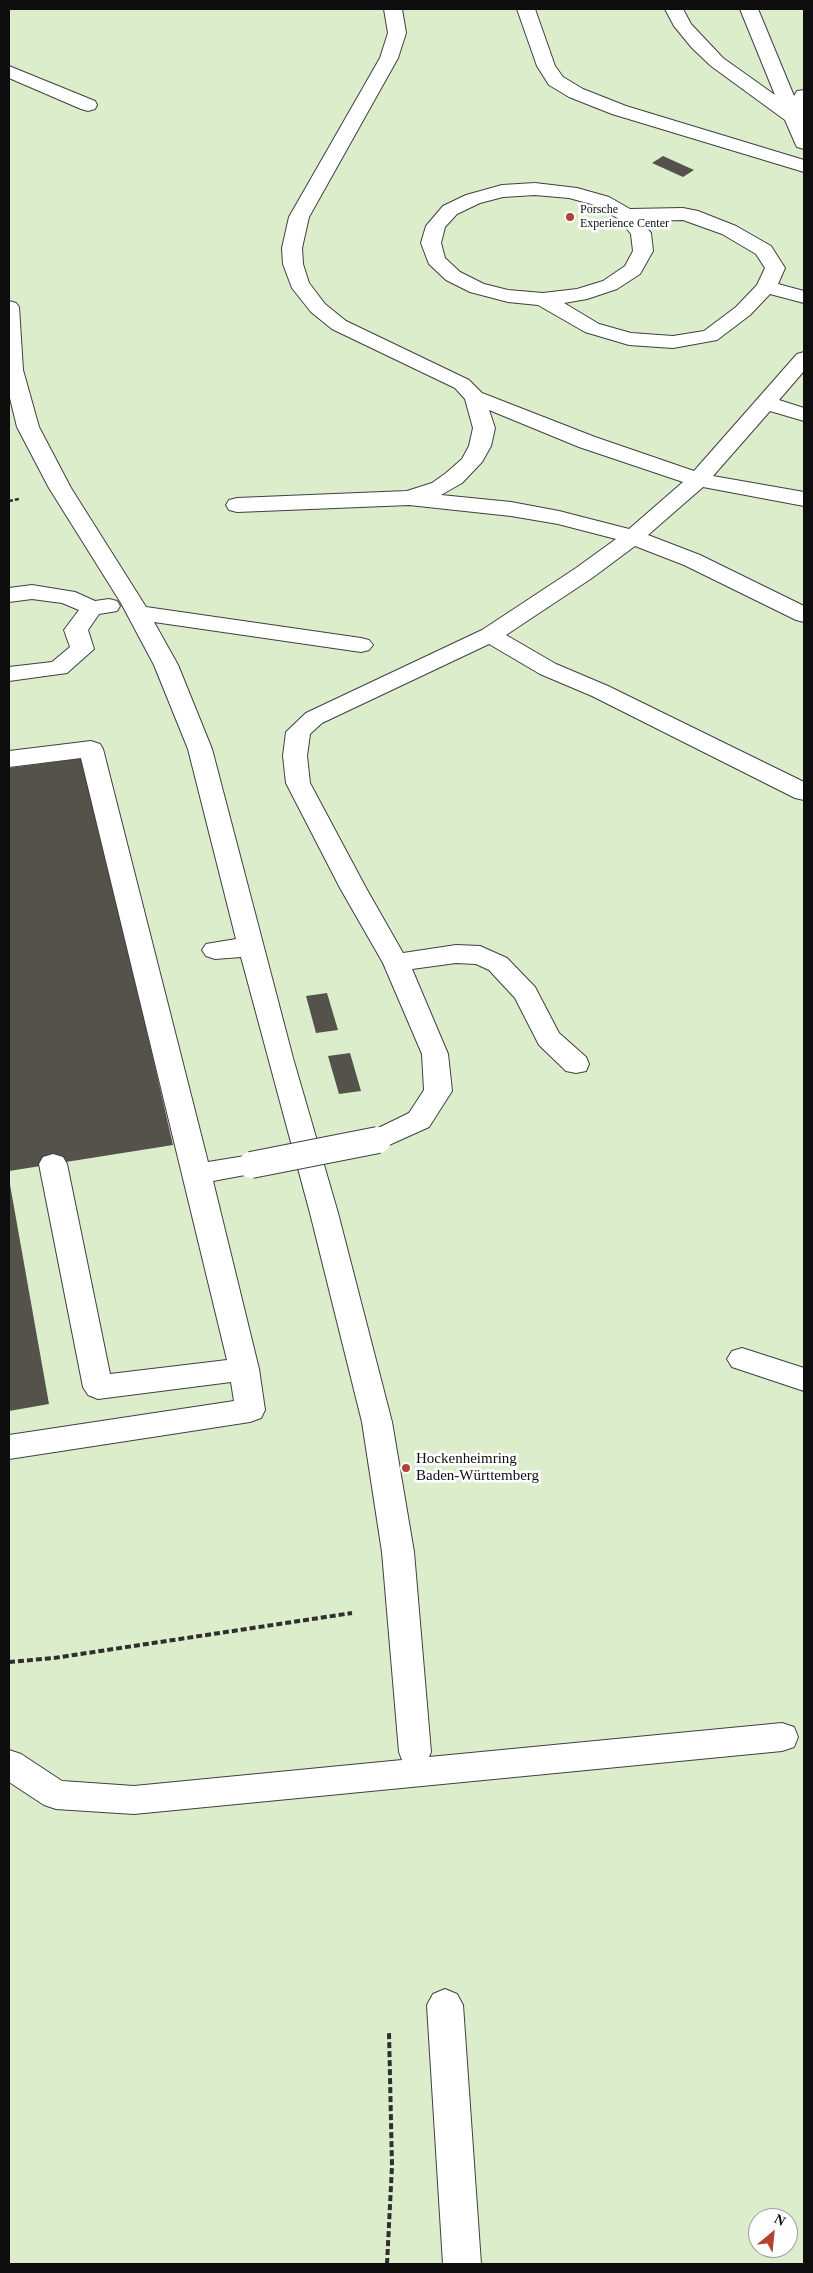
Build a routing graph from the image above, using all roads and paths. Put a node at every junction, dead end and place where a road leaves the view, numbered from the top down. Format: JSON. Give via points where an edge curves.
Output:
{"nodes":[{"id":1,"x":393,"y":9,"type":"edge"},
{"id":2,"x":526,"y":9,"type":"edge"},
{"id":3,"x":674,"y":9,"type":"edge"},
{"id":4,"x":749,"y":9,"type":"edge"},
{"id":5,"x":9,"y":71,"type":"edge"},
{"id":6,"x":804,"y":95,"type":"edge"},
{"id":7,"x":88,"y":105,"type":"dead end"},
{"id":8,"x":793,"y":117,"type":"junction"},
{"id":9,"x":804,"y":142,"type":"edge"},
{"id":10,"x":804,"y":166,"type":"edge"},
{"id":11,"x":626,"y":215,"type":"junction"},
{"id":12,"x":766,"y":287,"type":"junction"},
{"id":13,"x":804,"y":297,"type":"edge"},
{"id":14,"x":542,"y":299,"type":"junction"},
{"id":15,"x":9,"y":307,"type":"edge"},
{"id":16,"x":804,"y":358,"type":"edge"},
{"id":17,"x":475,"y":396,"type":"junction"},
{"id":18,"x":767,"y":403,"type":"junction"},
{"id":19,"x":804,"y":415,"type":"edge"},
{"id":20,"x":698,"y":480,"type":"junction"},
{"id":21,"x":409,"y":498,"type":"junction"},
{"id":22,"x":804,"y":499,"type":"edge"},
{"id":23,"x":237,"y":506,"type":"dead end"},
{"id":24,"x":633,"y":537,"type":"junction"},
{"id":25,"x":9,"y":595,"type":"edge"},
{"id":26,"x":92,"y":608,"type":"junction"},
{"id":27,"x":135,"y":608,"type":"junction"},
{"id":28,"x":804,"y":615,"type":"edge"},
{"id":29,"x":490,"y":635,"type":"junction"},
{"id":30,"x":361,"y":645,"type":"dead end"},
{"id":31,"x":9,"y":674,"type":"edge"},
{"id":32,"x":9,"y":759,"type":"edge"},
{"id":33,"x":804,"y":792,"type":"edge"},
{"id":34,"x":251,"y":947,"type":"junction"},
{"id":35,"x":215,"y":950,"type":"dead end"},
{"id":36,"x":396,"y":963,"type":"junction"},
{"id":37,"x":576,"y":1064,"type":"dead end"},
{"id":38,"x":53,"y":1164,"type":"dead end"},
{"id":39,"x":197,"y":1174,"type":"junction"},
{"id":40,"x":742,"y":1359,"type":"dead end"},
{"id":41,"x":244,"y":1369,"type":"junction"},
{"id":42,"x":804,"y":1380,"type":"edge"},
{"id":43,"x":9,"y":1447,"type":"edge"},
{"id":44,"x":352,"y":1613,"type":"dead end"},
{"id":45,"x":9,"y":1662,"type":"edge"},
{"id":46,"x":782,"y":1737,"type":"dead end"},
{"id":47,"x":415,"y":1752,"type":"dead end"},
{"id":48,"x":9,"y":1764,"type":"edge"},
{"id":49,"x":445,"y":2005,"type":"dead end"},
{"id":50,"x":389,"y":2032,"type":"dead end"},
{"id":51,"x":387,"y":2264,"type":"edge"},
{"id":52,"x":462,"y":2264,"type":"edge"}],
"edges":[{"from":1,"to":17,"type":"lane","via":[[397,33],[389,58],[299,217],[292,248],[293,264],[299,284],[338,325],[432,368],[462,384]]},
{"from":2,"to":10,"type":"lane","via":[[546,66],[556,81],[576,93],[619,110]]},
{"from":3,"to":8,"type":"lane","via":[[683,26],[705,50]]},
{"from":4,"to":8,"type":"lane"},
{"from":5,"to":7,"type":"lane"},
{"from":6,"to":8,"type":"lane"},
{"from":8,"to":9,"type":"lane"},
{"from":11,"to":12,"type":"lane","via":[[683,214],[730,230],[764,250],[776,268]]},
{"from":11,"to":14,"type":"lane","via":[[640,233],[643,252],[633,270],[610,285],[580,295]]},
{"from":11,"to":14,"type":"lane","via":[[602,201],[570,192],[534,189],[502,191],[473,199],[450,210],[436,226],[430,243],[436,260],[452,276],[508,296]]},
{"from":12,"to":13,"type":"lane"},
{"from":12,"to":14,"type":"lane","via":[[743,311],[710,336],[673,342],[629,339],[592,328]]},
{"from":15,"to":27,"type":"lane","via":[[14,370],[28,427],[60,488]]},
{"from":16,"to":18,"type":"lane"},
{"from":17,"to":20,"type":"lane","via":[[587,442]]},
{"from":17,"to":21,"type":"lane","via":[[484,428],[480,446],[471,462],[440,488]]},
{"from":18,"to":19,"type":"lane"},
{"from":18,"to":20,"type":"lane"},
{"from":20,"to":22,"type":"lane"},
{"from":20,"to":24,"type":"lane"},
{"from":21,"to":23,"type":"lane"},
{"from":21,"to":24,"type":"lane","via":[[511,509]]},
{"from":24,"to":28,"type":"lane","via":[[692,560]]},
{"from":24,"to":29,"type":"lane"},
{"from":25,"to":26,"type":"lane","via":[[32,592],[67,597]]},
{"from":26,"to":27,"type":"lane"},
{"from":26,"to":31,"type":"lane","via":[[76,630],[82,649],[59,668]]},
{"from":27,"to":30,"type":"lane"},
{"from":27,"to":34,"type":"lane","via":[[166,665],[200,749]]},
{"from":29,"to":33,"type":"lane","via":[[548,669],[600,691]]},
{"from":29,"to":36,"type":"lane","via":[[314,718],[298,732],[295,756],[298,783]]},
{"from":32,"to":39,"type":"lane","via":[[91,749]]},
{"from":34,"to":35,"type":"lane"},
{"from":34,"to":47,"type":"lane","via":[[377,1422],[398,1552]]},
{"from":36,"to":37,"type":"lane","via":[[456,954],[480,955],[498,964],[526,993],[548,1038]]},
{"from":36,"to":39,"type":"lane","bridge":true,"via":[[436,1054],[438,1091],[419,1120],[378,1140]]},
{"from":38,"to":41,"type":"lane","via":[[98,1387]]},
{"from":39,"to":41,"type":"lane"},
{"from":40,"to":42,"type":"lane"},
{"from":41,"to":43,"type":"lane","via":[[250,1410]]},
{"from":44,"to":45,"type":"path"},
{"from":46,"to":48,"type":"lane","via":[[134,1800],[56,1795]]},
{"from":49,"to":52,"type":"lane"},
{"from":50,"to":51,"type":"path","via":[[392,2166]]}]}
